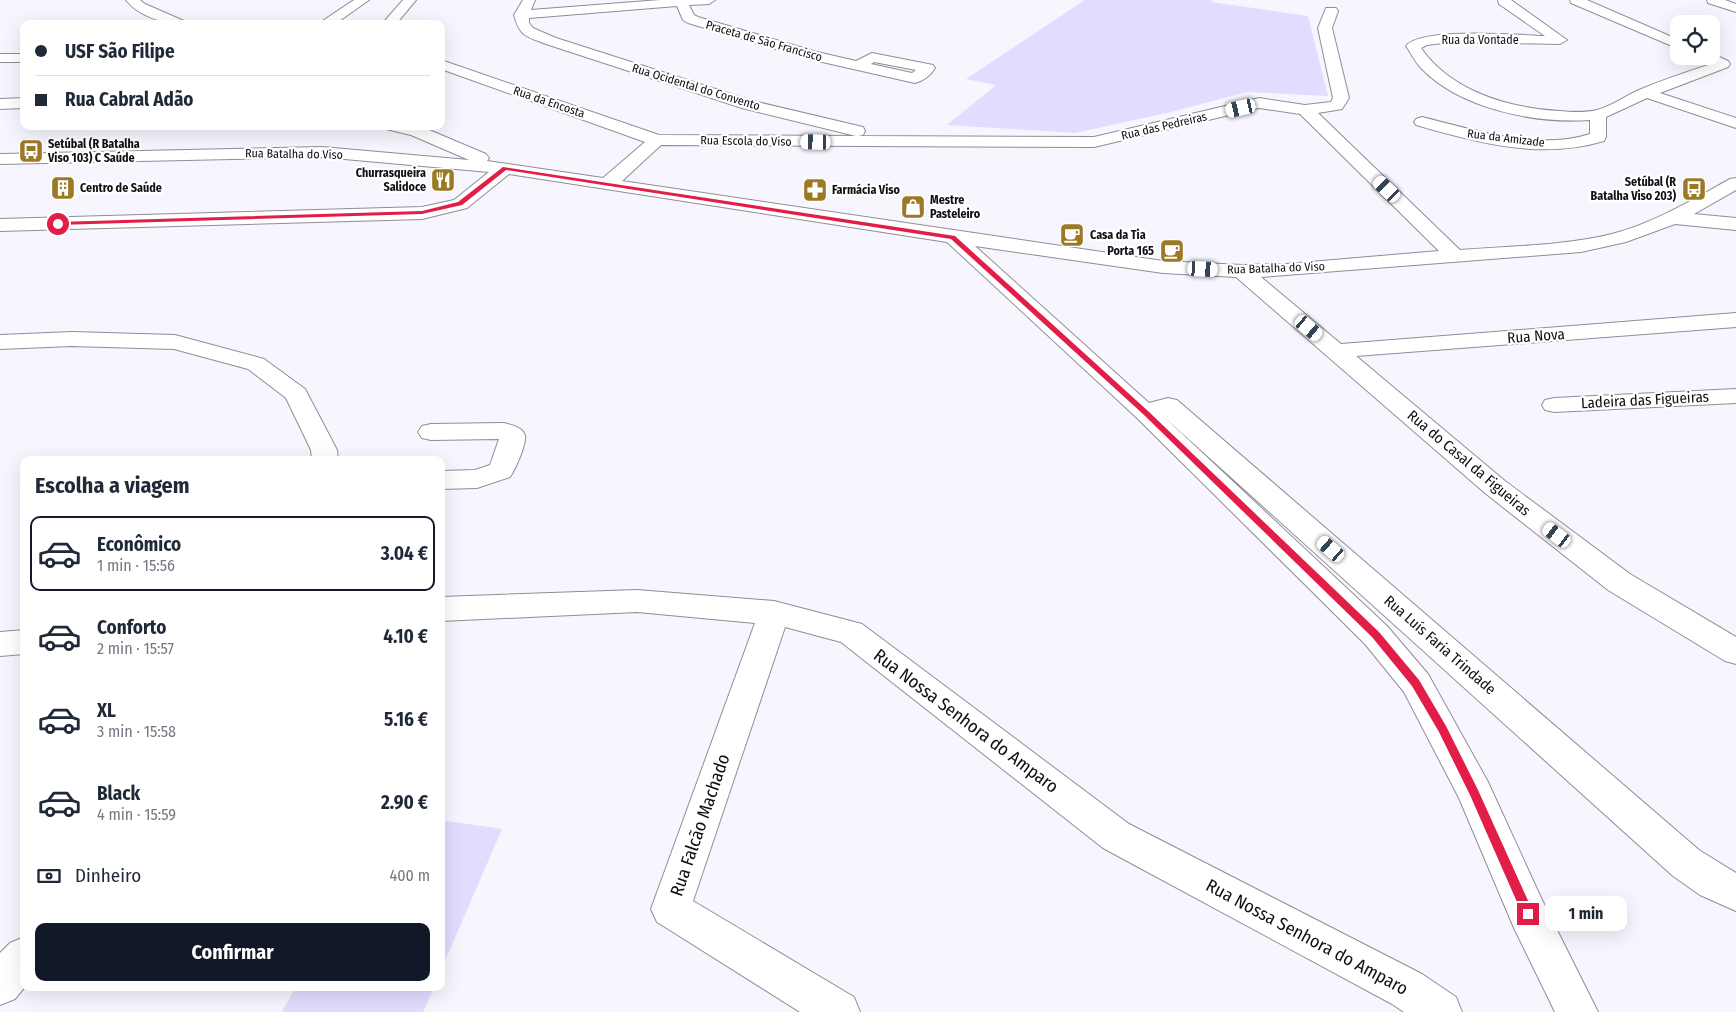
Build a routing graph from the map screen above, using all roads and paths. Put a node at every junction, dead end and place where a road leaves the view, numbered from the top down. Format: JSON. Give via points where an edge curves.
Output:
{"nodes":[{"id":1,"x":132,"y":0,"type":"edge"},
{"id":2,"x":363,"y":0,"type":"edge"},
{"id":3,"x":410,"y":0,"type":"edge"},
{"id":4,"x":529,"y":0,"type":"edge"},
{"id":5,"x":709,"y":0,"type":"edge"},
{"id":6,"x":1576,"y":0,"type":"edge"},
{"id":7,"x":1714,"y":0,"type":"edge"},
{"id":8,"x":1504,"y":1,"type":"dead end"},
{"id":9,"x":681,"y":2,"type":"junction"},
{"id":10,"x":1736,"y":8,"type":"edge"},
{"id":11,"x":1331,"y":11,"type":"dead end"},
{"id":12,"x":521,"y":15,"type":"junction"},
{"id":13,"x":170,"y":20,"type":"edge"},
{"id":14,"x":331,"y":20,"type":"edge"},
{"id":15,"x":392,"y":20,"type":"edge"},
{"id":16,"x":1670,"y":40,"type":"edge"},
{"id":17,"x":0,"y":58,"type":"edge"},
{"id":18,"x":20,"y":58,"type":"edge"},
{"id":19,"x":1720,"y":63,"type":"edge"},
{"id":20,"x":445,"y":65,"type":"edge"},
{"id":21,"x":858,"y":66,"type":"dead end"},
{"id":22,"x":1646,"y":93,"type":"junction"},
{"id":23,"x":20,"y":103,"type":"edge"},
{"id":24,"x":0,"y":104,"type":"edge"},
{"id":25,"x":1305,"y":110,"type":"junction"},
{"id":26,"x":1598,"y":115,"type":"junction"},
{"id":27,"x":1422,"y":122,"type":"dead end"},
{"id":28,"x":1736,"y":123,"type":"edge"},
{"id":29,"x":410,"y":130,"type":"edge"},
{"id":30,"x":414,"y":130,"type":"edge"},
{"id":31,"x":416,"y":130,"type":"edge"},
{"id":32,"x":656,"y":140,"type":"junction"},
{"id":33,"x":902,"y":142,"type":"junction"},
{"id":34,"x":322,"y":152,"type":"junction"},
{"id":35,"x":368,"y":156,"type":"junction"},
{"id":36,"x":0,"y":159,"type":"edge"},
{"id":37,"x":505,"y":168,"type":"junction"},
{"id":38,"x":1736,"y":183,"type":"edge"},
{"id":39,"x":606,"y":185,"type":"junction"},
{"id":40,"x":1673,"y":218,"type":"junction"},
{"id":41,"x":1736,"y":224,"type":"edge"},
{"id":42,"x":0,"y":225,"type":"edge"},
{"id":43,"x":953,"y":238,"type":"junction"},
{"id":44,"x":1455,"y":256,"type":"junction"},
{"id":45,"x":1242,"y":271,"type":"junction"},
{"id":46,"x":1736,"y":320,"type":"edge"},
{"id":47,"x":0,"y":342,"type":"edge"},
{"id":48,"x":1335,"y":351,"type":"junction"},
{"id":49,"x":1736,"y":396,"type":"edge"},
{"id":50,"x":1554,"y":405,"type":"dead end"},
{"id":51,"x":1145,"y":412,"type":"junction"},
{"id":52,"x":431,"y":432,"type":"dead end"},
{"id":53,"x":325,"y":456,"type":"edge"},
{"id":54,"x":445,"y":480,"type":"edge"},
{"id":55,"x":445,"y":609,"type":"edge"},
{"id":56,"x":774,"y":613,"type":"junction"},
{"id":57,"x":1736,"y":652,"type":"edge"},
{"id":58,"x":1736,"y":892,"type":"edge"},
{"id":59,"x":20,"y":962,"type":"edge"},
{"id":60,"x":0,"y":984,"type":"edge"},
{"id":61,"x":839,"y":1012,"type":"edge"},
{"id":62,"x":1441,"y":1012,"type":"edge"},
{"id":63,"x":1577,"y":1012,"type":"edge"}],
"edges":[{"from":1,"to":13,"type":"street"},
{"from":2,"to":14,"type":"street"},
{"from":3,"to":15,"type":"street"},
{"from":4,"to":12,"type":"street"},
{"from":5,"to":9,"type":"street"},
{"from":6,"to":16,"type":"street"},
{"from":7,"to":10,"type":"street"},
{"from":8,"to":26,"type":"street","name":"Rua da Vontade","via":[[1560,40],[1450,38],[1424,41],[1413,46],[1416,54],[1435,74],[1461,91],[1488,102],[1536,113]]},
{"from":9,"to":12,"type":"street"},
{"from":9,"to":21,"type":"street","name":"Praceta de São Francisco","via":[[693,20]]},
{"from":11,"to":25,"type":"street","name":"Rua das Pedreiras","via":[[1325,28],[1341,98],[1336,106]]},
{"from":12,"to":33,"type":"street","name":"Rua Ocidental do Convento","via":[[524,28],[551,41],[748,105]]},
{"from":17,"to":18,"type":"street"},
{"from":19,"to":22,"type":"street","via":[[1723,64]]},
{"from":20,"to":32,"type":"street","name":"Rua da Encosta"},
{"from":22,"to":26,"type":"street","name":"Rua da Vontade"},
{"from":22,"to":28,"type":"street"},
{"from":23,"to":24,"type":"street"},
{"from":25,"to":33,"type":"street","name":"Rua das Pedreiras","via":[[1259,103],[1094,142]]},
{"from":25,"to":44,"type":"street"},
{"from":26,"to":27,"type":"street","name":"Rua da Amizade","via":[[1598,137],[1576,143],[1534,144],[1502,140]]},
{"from":29,"to":34,"type":"street"},
{"from":30,"to":35,"type":"street","via":[[408,143]]},
{"from":31,"to":37,"type":"street"},
{"from":32,"to":33,"type":"street","name":"Rua Escola do Viso"},
{"from":32,"to":39,"type":"street"},
{"from":34,"to":35,"type":"street","name":"Rua Batalha do Viso"},
{"from":34,"to":36,"type":"street","name":"Rua Batalha do Viso"},
{"from":35,"to":37,"type":"street","name":"Rua Batalha do Viso"},
{"from":37,"to":39,"type":"street","name":"Rua Batalha do Viso"},
{"from":37,"to":42,"type":"street","via":[[460,204],[422,212]]},
{"from":38,"to":40,"type":"street","name":"Rua Batalha do Viso"},
{"from":39,"to":43,"type":"street","name":"Rua Batalha do Viso"},
{"from":40,"to":41,"type":"street"},
{"from":40,"to":44,"type":"street","name":"Rua Batalha do Viso","via":[[1619,238],[1581,246]]},
{"from":43,"to":45,"type":"street","name":"Rua Batalha do Viso","via":[[1164,267]]},
{"from":43,"to":51,"type":"street"},
{"from":44,"to":45,"type":"street","name":"Rua Batalha do Viso"},
{"from":45,"to":48,"type":"street","name":"Rua do Casal da Figueiras"},
{"from":46,"to":48,"type":"street","name":"Rua Nova"},
{"from":47,"to":53,"type":"street","via":[[72,339],[175,342],[256,364],[296,394]]},
{"from":48,"to":57,"type":"street","name":"Rua do Casal da Figueiras","via":[[1495,487],[1619,582]]},
{"from":49,"to":50,"type":"street","name":"Ladeira das Figueiras"},
{"from":51,"to":58,"type":"street","name":"Rua Luís Faria Trindade","via":[[1168,405],[1686,863]]},
{"from":51,"to":63,"type":"street","via":[[1376,634],[1416,683],[1475,794],[1528,914]]},
{"from":52,"to":54,"type":"street","via":[[504,431],[512,435],[501,471],[477,479]]},
{"from":55,"to":56,"type":"street","name":"Rua Nossa Senhora do Amparo","via":[[637,600]]},
{"from":56,"to":61,"type":"street","name":"Rua Falcão Machado","via":[[671,909]]},
{"from":56,"to":62,"type":"street","name":"Rua Nossa Senhora do Amparo","via":[[851,633],[1116,836],[1407,988]]},
{"from":59,"to":60,"type":"street"}]}
